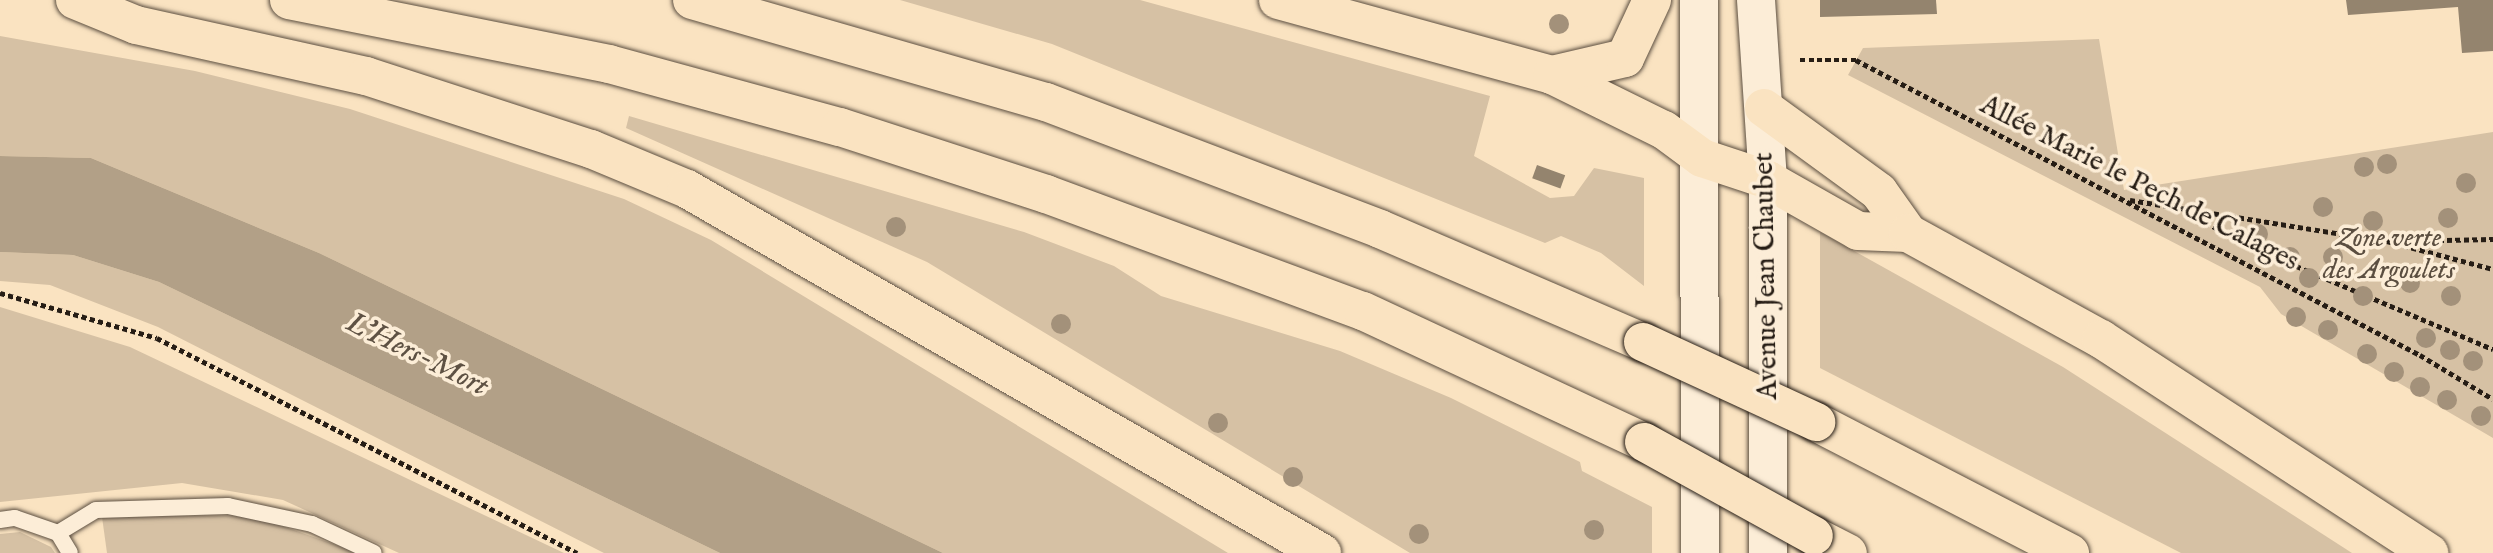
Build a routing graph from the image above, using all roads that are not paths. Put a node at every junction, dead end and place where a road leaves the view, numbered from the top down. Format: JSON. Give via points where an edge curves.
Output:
{"nodes":[{"id":1,"x":75,"y":0,"type":"edge"},
{"id":2,"x":289,"y":0,"type":"edge"},
{"id":3,"x":692,"y":0,"type":"edge"},
{"id":4,"x":1278,"y":0,"type":"edge"},
{"id":5,"x":1652,"y":0,"type":"edge"},
{"id":6,"x":1699,"y":0,"type":"edge"},
{"id":7,"x":1756,"y":0,"type":"edge"},
{"id":8,"x":1552,"y":75,"type":"junction"},
{"id":9,"x":1764,"y":108,"type":"junction"},
{"id":10,"x":1702,"y":158,"type":"junction"},
{"id":11,"x":1768,"y":180,"type":"junction"},
{"id":12,"x":1908,"y":233,"type":"junction"},
{"id":13,"x":0,"y":520,"type":"edge"},
{"id":14,"x":58,"y":533,"type":"junction"},
{"id":15,"x":70,"y":553,"type":"edge"},
{"id":16,"x":374,"y":553,"type":"edge"},
{"id":17,"x":1322,"y":553,"type":"edge"},
{"id":18,"x":1700,"y":553,"type":"edge"},
{"id":19,"x":1768,"y":553,"type":"edge"},
{"id":20,"x":1849,"y":553,"type":"edge"},
{"id":21,"x":2070,"y":553,"type":"edge"},
{"id":22,"x":2429,"y":553,"type":"edge"}],
"edges":[{"from":1,"to":17,"type":"highway","via":[[136,25],[366,76],[591,149],[687,189]]},
{"from":2,"to":20,"type":"highway","bridge":true,"via":[[609,64],[840,127],[1045,194],[1363,311],[1644,442]]},
{"from":3,"to":21,"type":"highway","bridge":true,"via":[[1046,102],[1380,229],[1816,422]]},
{"from":4,"to":8,"type":"highway"},
{"from":5,"to":8,"type":"highway","via":[[1625,58]]},
{"from":6,"to":10,"type":"main road"},
{"from":7,"to":9,"type":"main road","name":"Avenue Jean Chaubet"},
{"from":8,"to":10,"type":"highway","via":[[1664,130]]},
{"from":9,"to":11,"type":"main road","name":"Avenue Jean Chaubet"},
{"from":9,"to":12,"type":"highway","via":[[1879,192]]},
{"from":10,"to":11,"type":"highway"},
{"from":10,"to":18,"type":"main road"},
{"from":11,"to":12,"type":"highway","via":[[1858,231]]},
{"from":11,"to":19,"type":"main road","name":"Avenue Jean Chaubet"},
{"from":12,"to":22,"type":"highway","via":[[2101,339]]},
{"from":13,"to":14,"type":"lane","via":[[15,518]]},
{"from":14,"to":15,"type":"lane"},
{"from":14,"to":16,"type":"lane","via":[[96,510],[228,506],[312,524]]}]}
